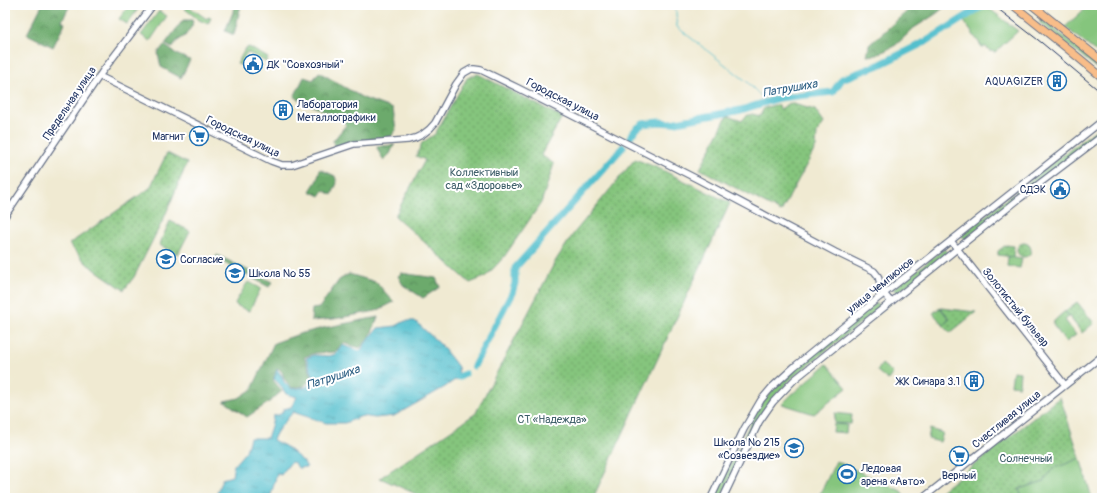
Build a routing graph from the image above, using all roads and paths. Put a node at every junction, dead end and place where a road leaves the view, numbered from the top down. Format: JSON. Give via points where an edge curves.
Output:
{"nodes":[{"id":1,"x":153,"y":5,"type":"edge"},
{"id":2,"x":1013,"y":5,"type":"edge"},
{"id":3,"x":1032,"y":5,"type":"edge"},
{"id":4,"x":1102,"y":61,"type":"edge"},
{"id":5,"x":99,"y":76,"type":"junction"},
{"id":6,"x":1102,"y":78,"type":"edge"},
{"id":7,"x":1102,"y":121,"type":"edge"},
{"id":8,"x":1102,"y":136,"type":"edge"},
{"id":9,"x":5,"y":216,"type":"edge"},
{"id":10,"x":951,"y":241,"type":"junction"},
{"id":11,"x":957,"y":249,"type":"junction"},
{"id":12,"x":884,"y":294,"type":"junction"},
{"id":13,"x":891,"y":302,"type":"junction"},
{"id":14,"x":1102,"y":356,"type":"edge"},
{"id":15,"x":1065,"y":385,"type":"junction"},
{"id":16,"x":711,"y":498,"type":"edge"},
{"id":17,"x":723,"y":498,"type":"edge"},
{"id":18,"x":923,"y":498,"type":"edge"}],
"edges":[{"from":1,"to":5,"type":"street","name":"Предельная улица"},
{"from":2,"to":6,"type":"main road"},
{"from":3,"to":4,"type":"main road"},
{"from":5,"to":9,"type":"street","name":"Предельная улица"},
{"from":5,"to":12,"type":"street","name":"Городская улица","via":[[282,166],[296,164],[354,144],[414,139],[435,123],[460,78],[467,71],[485,71],[874,271]]},
{"from":7,"to":10,"type":"street","name":"улица Чемпионов"},
{"from":8,"to":11,"type":"street","name":"улица Чемпионов"},
{"from":10,"to":11,"type":"street","name":"Золотистый бульвар"},
{"from":10,"to":12,"type":"street","name":"улица Чемпионов"},
{"from":11,"to":13,"type":"street","name":"улица Чемпионов"},
{"from":11,"to":15,"type":"street","name":"Золотистый бульвар"},
{"from":12,"to":13,"type":"street"},
{"from":12,"to":16,"type":"street","name":"улица Чемпионов","via":[[795,366],[767,393],[744,429]]},
{"from":13,"to":17,"type":"street","name":"улица Чемпионов","via":[[794,380],[773,402],[755,430]]},
{"from":14,"to":15,"type":"street","name":"Счастливая улица"},
{"from":15,"to":18,"type":"street","name":"Счастливая улица"}]}
